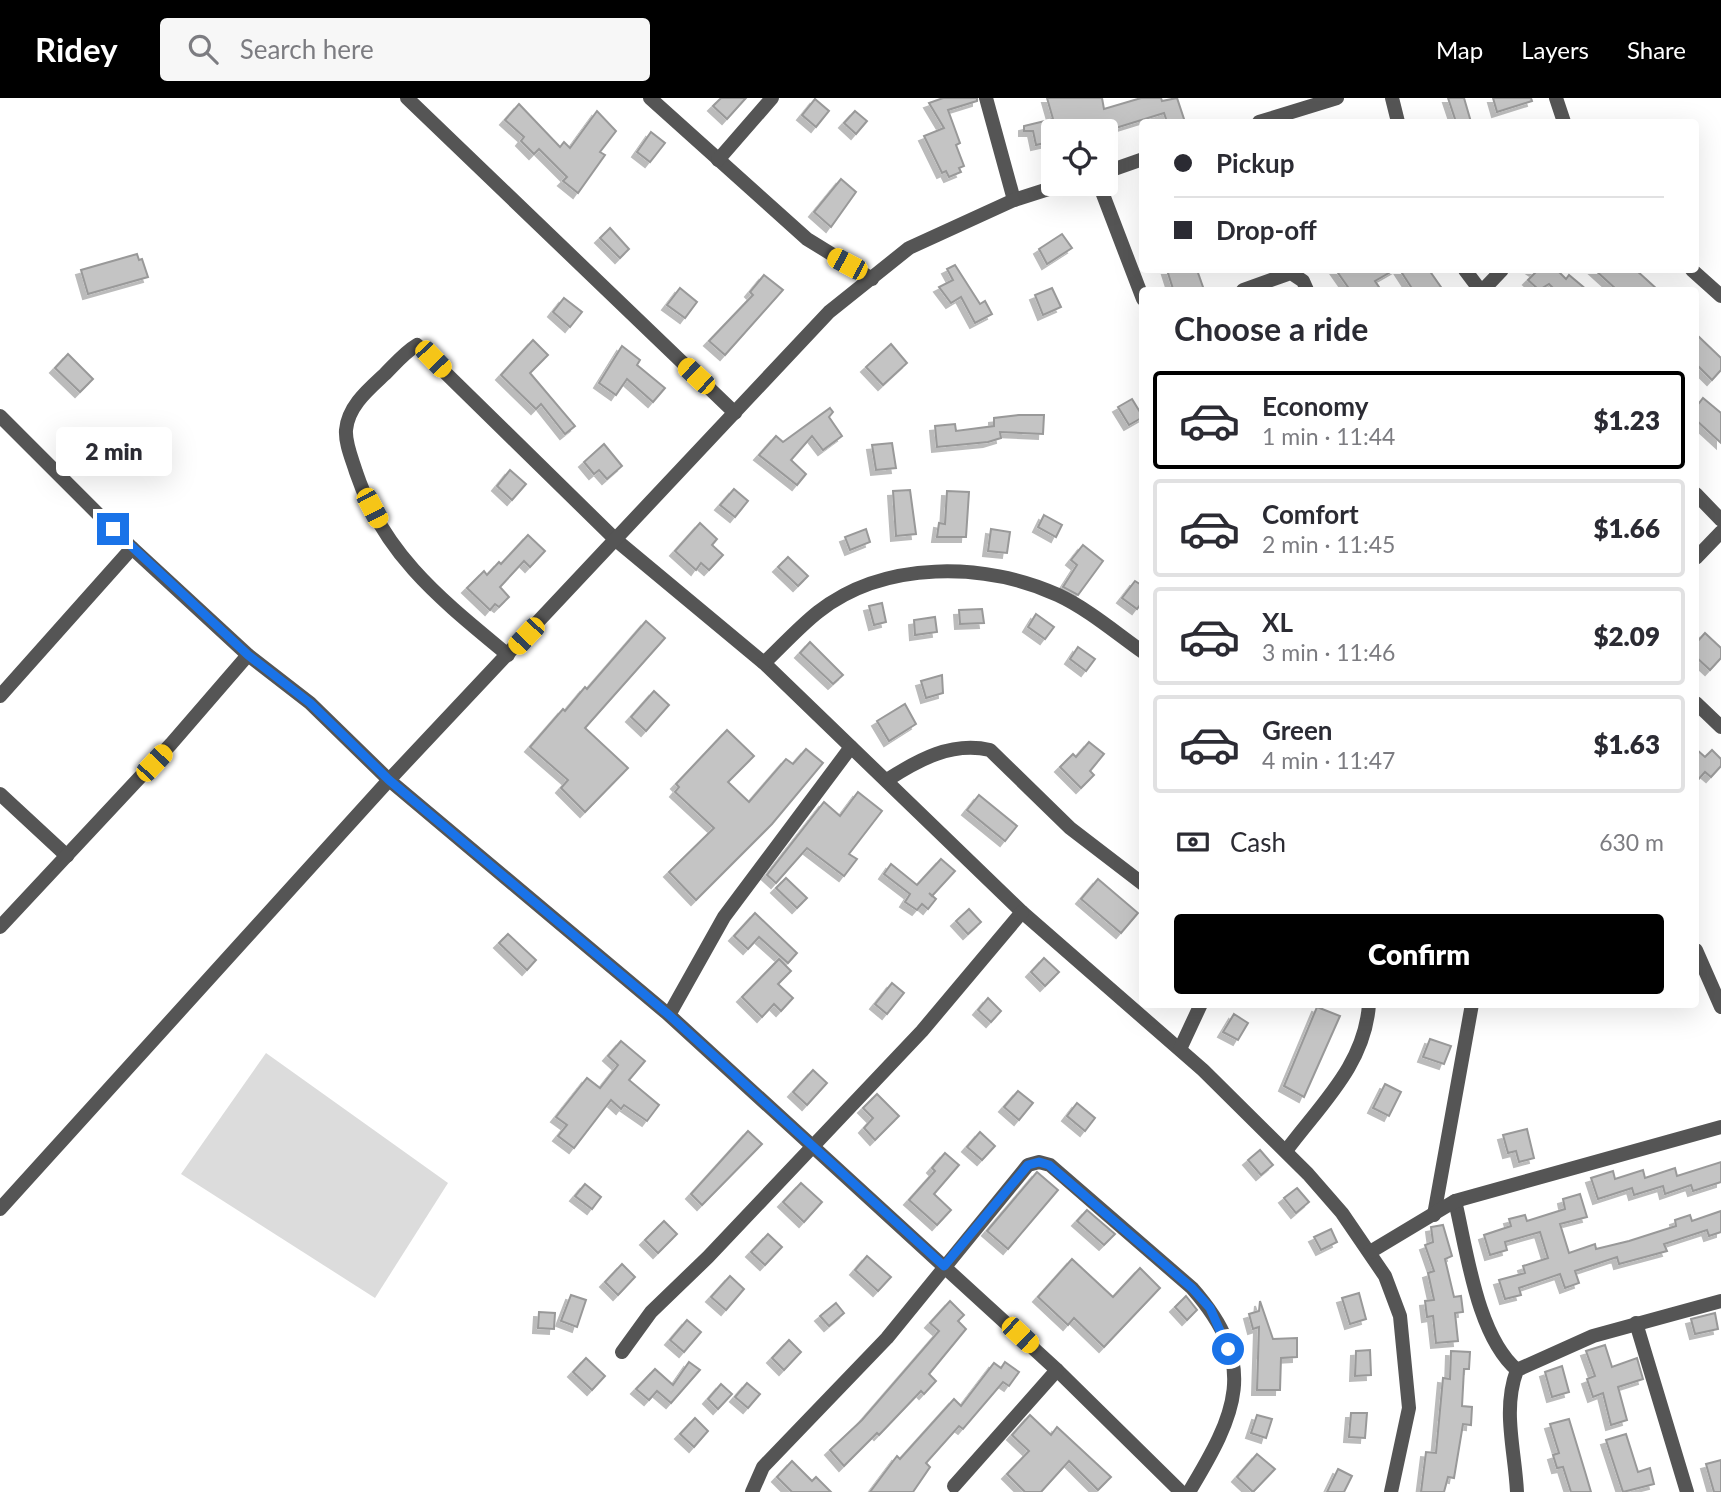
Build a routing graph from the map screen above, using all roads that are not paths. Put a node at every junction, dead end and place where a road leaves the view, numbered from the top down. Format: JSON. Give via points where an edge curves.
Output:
{"nodes":[{"id":1,"x":407,"y":98,"type":"edge"},
{"id":2,"x":650,"y":98,"type":"edge"},
{"id":3,"x":772,"y":98,"type":"edge"},
{"id":4,"x":986,"y":98,"type":"edge"},
{"id":5,"x":1337,"y":98,"type":"edge"},
{"id":6,"x":1392,"y":98,"type":"edge"},
{"id":7,"x":1556,"y":98,"type":"edge"},
{"id":8,"x":1269,"y":119,"type":"edge"},
{"id":9,"x":1397,"y":119,"type":"edge"},
{"id":10,"x":1563,"y":119,"type":"edge"},
{"id":11,"x":718,"y":159,"type":"junction"},
{"id":12,"x":1139,"y":160,"type":"edge"},
{"id":13,"x":1118,"y":168,"type":"edge"},
{"id":14,"x":1041,"y":191,"type":"edge"},
{"id":15,"x":1104,"y":196,"type":"edge"},
{"id":16,"x":1014,"y":200,"type":"junction"},
{"id":17,"x":1291,"y":273,"type":"edge"},
{"id":18,"x":1291,"y":273,"type":"edge"},
{"id":19,"x":1467,"y":273,"type":"edge"},
{"id":20,"x":1499,"y":273,"type":"edge"},
{"id":21,"x":1695,"y":273,"type":"edge"},
{"id":22,"x":872,"y":279,"type":"junction"},
{"id":23,"x":1251,"y":287,"type":"edge"},
{"id":24,"x":1306,"y":287,"type":"edge"},
{"id":25,"x":1479,"y":287,"type":"edge"},
{"id":26,"x":1484,"y":287,"type":"edge"},
{"id":27,"x":1139,"y":289,"type":"edge"},
{"id":28,"x":1721,"y":296,"type":"edge"},
{"id":29,"x":735,"y":413,"type":"junction"},
{"id":30,"x":0,"y":416,"type":"edge"},
{"id":31,"x":1699,"y":497,"type":"edge"},
{"id":32,"x":1721,"y":520,"type":"edge"},
{"id":33,"x":1721,"y":532,"type":"edge"},
{"id":34,"x":617,"y":540,"type":"junction"},
{"id":35,"x":132,"y":548,"type":"junction"},
{"id":36,"x":1699,"y":555,"type":"edge"},
{"id":37,"x":1139,"y":649,"type":"edge"},
{"id":38,"x":248,"y":655,"type":"junction"},
{"id":39,"x":508,"y":655,"type":"junction"},
{"id":40,"x":764,"y":663,"type":"junction"},
{"id":41,"x":0,"y":696,"type":"edge"},
{"id":42,"x":1699,"y":706,"type":"edge"},
{"id":43,"x":1721,"y":727,"type":"edge"},
{"id":44,"x":851,"y":747,"type":"junction"},
{"id":45,"x":389,"y":780,"type":"junction"},
{"id":46,"x":887,"y":780,"type":"junction"},
{"id":47,"x":0,"y":794,"type":"edge"},
{"id":48,"x":67,"y":856,"type":"junction"},
{"id":49,"x":1139,"y":881,"type":"edge"},
{"id":50,"x":1022,"y":912,"type":"junction"},
{"id":51,"x":0,"y":927,"type":"edge"},
{"id":52,"x":1699,"y":957,"type":"edge"},
{"id":53,"x":1721,"y":1007,"type":"edge"},
{"id":54,"x":1199,"y":1008,"type":"edge"},
{"id":55,"x":1369,"y":1008,"type":"edge"},
{"id":56,"x":1471,"y":1008,"type":"edge"},
{"id":57,"x":669,"y":1015,"type":"junction"},
{"id":58,"x":1180,"y":1049,"type":"junction"},
{"id":59,"x":1721,"y":1127,"type":"edge"},
{"id":60,"x":813,"y":1145,"type":"junction"},
{"id":61,"x":1286,"y":1151,"type":"junction"},
{"id":62,"x":1455,"y":1200,"type":"junction"},
{"id":63,"x":0,"y":1209,"type":"edge"},
{"id":64,"x":1434,"y":1215,"type":"junction"},
{"id":65,"x":1370,"y":1252,"type":"junction"},
{"id":66,"x":944,"y":1266,"type":"junction"},
{"id":67,"x":1721,"y":1301,"type":"edge"},
{"id":68,"x":1636,"y":1323,"type":"junction"},
{"id":69,"x":622,"y":1352,"type":"dead end"},
{"id":70,"x":1057,"y":1370,"type":"junction"},
{"id":71,"x":1517,"y":1370,"type":"junction"},
{"id":72,"x":954,"y":1490,"type":"edge"},
{"id":73,"x":752,"y":1492,"type":"edge"},
{"id":74,"x":1181,"y":1492,"type":"edge"},
{"id":75,"x":1189,"y":1492,"type":"edge"},
{"id":76,"x":1391,"y":1492,"type":"edge"},
{"id":77,"x":1517,"y":1492,"type":"edge"},
{"id":78,"x":1687,"y":1492,"type":"edge"}],
"edges":[{"from":1,"to":29,"type":"street"},
{"from":2,"to":11,"type":"street"},
{"from":3,"to":11,"type":"street"},
{"from":4,"to":16,"type":"street"},
{"from":5,"to":8,"type":"street"},
{"from":6,"to":9,"type":"street"},
{"from":7,"to":10,"type":"street"},
{"from":11,"to":22,"type":"street","via":[[807,239]]},
{"from":12,"to":13,"type":"street"},
{"from":14,"to":16,"type":"street"},
{"from":15,"to":27,"type":"street"},
{"from":16,"to":22,"type":"street","via":[[909,248]]},
{"from":17,"to":23,"type":"street"},
{"from":18,"to":24,"type":"street"},
{"from":19,"to":25,"type":"street"},
{"from":20,"to":26,"type":"street"},
{"from":21,"to":28,"type":"street"},
{"from":22,"to":29,"type":"street","via":[[830,312]]},
{"from":29,"to":34,"type":"street"},
{"from":30,"to":35,"type":"street"},
{"from":31,"to":32,"type":"street"},
{"from":33,"to":36,"type":"street"},
{"from":34,"to":39,"type":"street"},
{"from":34,"to":39,"type":"street","via":[[421,346],[414,346],[362,396],[346,430],[363,491],[381,525],[405,564],[431,591]]},
{"from":34,"to":40,"type":"street"},
{"from":35,"to":38,"type":"street"},
{"from":35,"to":41,"type":"street"},
{"from":37,"to":40,"type":"street","via":[[1059,596],[1017,581],[962,570],[916,573],[862,588],[819,611]]},
{"from":38,"to":45,"type":"street","via":[[310,703]]},
{"from":38,"to":48,"type":"street"},
{"from":39,"to":45,"type":"street"},
{"from":40,"to":44,"type":"street"},
{"from":42,"to":43,"type":"street"},
{"from":44,"to":46,"type":"street"},
{"from":44,"to":57,"type":"street","via":[[724,918]]},
{"from":45,"to":57,"type":"street"},
{"from":45,"to":63,"type":"street"},
{"from":46,"to":49,"type":"street","via":[[937,754],[976,747],[990,750],[1070,828]]},
{"from":46,"to":50,"type":"street"},
{"from":47,"to":48,"type":"street"},
{"from":48,"to":51,"type":"street"},
{"from":50,"to":58,"type":"street"},
{"from":50,"to":60,"type":"street","via":[[922,1031]]},
{"from":52,"to":53,"type":"street"},
{"from":54,"to":58,"type":"street"},
{"from":55,"to":61,"type":"street","via":[[1366,1030],[1350,1067],[1334,1094]]},
{"from":56,"to":64,"type":"street"},
{"from":57,"to":60,"type":"street"},
{"from":58,"to":61,"type":"street"},
{"from":59,"to":62,"type":"street"},
{"from":60,"to":66,"type":"street"},
{"from":60,"to":69,"type":"street","via":[[651,1312]]},
{"from":61,"to":65,"type":"street"},
{"from":62,"to":64,"type":"street"},
{"from":62,"to":71,"type":"street","via":[[1487,1324],[1502,1357]]},
{"from":64,"to":65,"type":"street"},
{"from":65,"to":76,"type":"street","via":[[1400,1316],[1408,1380],[1409,1408]]},
{"from":66,"to":70,"type":"street"},
{"from":66,"to":73,"type":"street","via":[[887,1338],[763,1467]]},
{"from":66,"to":75,"type":"street","via":[[1028,1165],[1039,1162],[1049,1165],[1192,1288],[1223,1332],[1235,1366],[1235,1393],[1227,1425]]},
{"from":67,"to":68,"type":"street"},
{"from":68,"to":71,"type":"street","via":[[1582,1340]]},
{"from":68,"to":78,"type":"street"},
{"from":70,"to":72,"type":"street"},
{"from":70,"to":74,"type":"street"},
{"from":71,"to":77,"type":"street","via":[[1508,1415]]}]}
